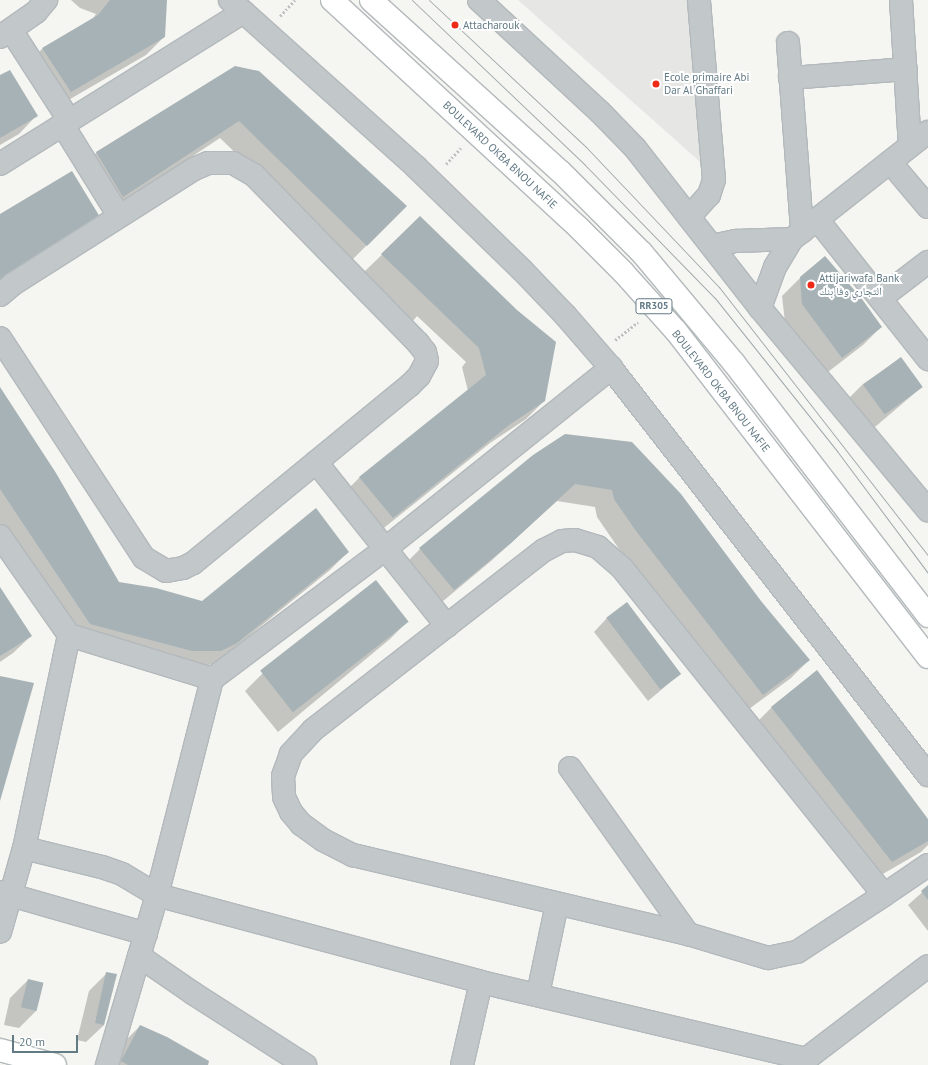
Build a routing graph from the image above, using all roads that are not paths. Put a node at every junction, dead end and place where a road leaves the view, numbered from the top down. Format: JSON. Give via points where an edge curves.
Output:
{"nodes":[{"id":1,"x":46,"y":0,"type":"edge"},
{"id":2,"x":332,"y":0,"type":"edge"},
{"id":3,"x":371,"y":0,"type":"edge"},
{"id":4,"x":479,"y":0,"type":"edge"},
{"id":5,"x":699,"y":0,"type":"edge"},
{"id":6,"x":901,"y":0,"type":"edge"},
{"id":7,"x":236,"y":6,"type":"edge"},
{"id":8,"x":6,"y":33,"type":"edge"},
{"id":9,"x":788,"y":43,"type":"dead end"},
{"id":10,"x":906,"y":69,"type":"junction"},
{"id":11,"x":790,"y":78,"type":"junction"},
{"id":12,"x":66,"y":122,"type":"junction"},
{"id":13,"x":928,"y":132,"type":"edge"},
{"id":14,"x":910,"y":146,"type":"junction"},
{"id":15,"x":890,"y":162,"type":"junction"},
{"id":16,"x":0,"y":164,"type":"edge"},
{"id":17,"x":928,"y":207,"type":"edge"},
{"id":18,"x":119,"y":216,"type":"junction"},
{"id":19,"x":689,"y":217,"type":"junction"},
{"id":20,"x":804,"y":230,"type":"junction"},
{"id":21,"x":712,"y":246,"type":"junction"},
{"id":22,"x":928,"y":262,"type":"edge"},
{"id":23,"x":0,"y":295,"type":"edge"},
{"id":24,"x":882,"y":297,"type":"junction"},
{"id":25,"x":760,"y":308,"type":"junction"},
{"id":26,"x":0,"y":338,"type":"edge"},
{"id":27,"x":928,"y":359,"type":"edge"},
{"id":28,"x":604,"y":361,"type":"junction"},
{"id":29,"x":316,"y":462,"type":"junction"},
{"id":30,"x":928,"y":510,"type":"edge"},
{"id":31,"x":0,"y":536,"type":"edge"},
{"id":32,"x":385,"y":549,"type":"junction"},
{"id":33,"x":928,"y":616,"type":"edge"},
{"id":34,"x":447,"y":626,"type":"junction"},
{"id":35,"x":69,"y":635,"type":"junction"},
{"id":36,"x":928,"y":657,"type":"edge"},
{"id":37,"x":212,"y":679,"type":"junction"},
{"id":38,"x":570,"y":768,"type":"dead end"},
{"id":39,"x":928,"y":775,"type":"edge"},
{"id":40,"x":24,"y":848,"type":"junction"},
{"id":41,"x":928,"y":865,"type":"edge"},
{"id":42,"x":5,"y":894,"type":"edge"},
{"id":43,"x":157,"y":895,"type":"junction"},
{"id":44,"x":884,"y":895,"type":"junction"},
{"id":45,"x":557,"y":904,"type":"junction"},
{"id":46,"x":0,"y":932,"type":"edge"},
{"id":47,"x":146,"y":934,"type":"junction"},
{"id":48,"x":688,"y":934,"type":"junction"},
{"id":49,"x":139,"y":956,"type":"junction"},
{"id":50,"x":928,"y":966,"type":"edge"},
{"id":51,"x":481,"y":982,"type":"junction"},
{"id":52,"x":538,"y":994,"type":"junction"},
{"id":53,"x":0,"y":1050,"type":"edge"},
{"id":54,"x":806,"y":1062,"type":"edge"},
{"id":55,"x":55,"y":1065,"type":"edge"},
{"id":56,"x":107,"y":1065,"type":"edge"},
{"id":57,"x":305,"y":1065,"type":"edge"},
{"id":58,"x":462,"y":1065,"type":"edge"}],
"edges":[{"from":1,"to":8,"type":"street","via":[[36,12]]},
{"from":2,"to":36,"type":"main road","name":"BOULEVARD OKBA BNOU NAFIE","number":"RR305","via":[[580,228],[655,308]]},
{"from":3,"to":33,"type":"main road","number":"RR305","via":[[561,172],[642,252],[734,363]]},
{"from":4,"to":19,"type":"street","via":[[600,112],[639,153]]},
{"from":5,"to":19,"type":"street","via":[[714,180],[709,195]]},
{"from":6,"to":10,"type":"street"},
{"from":7,"to":12,"type":"street"},
{"from":7,"to":28,"type":"street","via":[[431,181],[522,270]]},
{"from":8,"to":12,"type":"street"},
{"from":9,"to":11,"type":"street"},
{"from":10,"to":11,"type":"street"},
{"from":10,"to":14,"type":"street"},
{"from":11,"to":20,"type":"street"},
{"from":12,"to":16,"type":"street"},
{"from":12,"to":18,"type":"street"},
{"from":13,"to":14,"type":"street"},
{"from":14,"to":15,"type":"street"},
{"from":15,"to":17,"type":"street"},
{"from":15,"to":20,"type":"street"},
{"from":18,"to":23,"type":"street"},
{"from":18,"to":29,"type":"street","via":[[194,169],[208,163],[233,163],[254,175],[422,348],[427,361],[419,376]]},
{"from":19,"to":21,"type":"street"},
{"from":20,"to":21,"type":"street"},
{"from":20,"to":24,"type":"street"},
{"from":20,"to":25,"type":"street","via":[[776,267]]},
{"from":21,"to":25,"type":"street"},
{"from":22,"to":24,"type":"street"},
{"from":24,"to":27,"type":"street"},
{"from":25,"to":30,"type":"street"},
{"from":26,"to":29,"type":"street","via":[[144,558],[160,569],[176,570],[193,563]]},
{"from":28,"to":32,"type":"street"},
{"from":28,"to":39,"type":"street"},
{"from":29,"to":32,"type":"street"},
{"from":31,"to":35,"type":"street"},
{"from":32,"to":34,"type":"street"},
{"from":32,"to":37,"type":"street"},
{"from":34,"to":44,"type":"street","via":[[551,545],[569,540],[598,547],[622,568]]},
{"from":34,"to":45,"type":"street","via":[[301,742],[285,768],[282,783],[284,797],[291,812],[308,830],[353,856]]},
{"from":35,"to":37,"type":"street"},
{"from":35,"to":40,"type":"street"},
{"from":37,"to":43,"type":"street"},
{"from":38,"to":48,"type":"street"},
{"from":40,"to":42,"type":"street"},
{"from":40,"to":43,"type":"street","via":[[122,874]]},
{"from":41,"to":44,"type":"street"},
{"from":42,"to":46,"type":"street"},
{"from":42,"to":47,"type":"street"},
{"from":43,"to":47,"type":"street"},
{"from":43,"to":51,"type":"street"},
{"from":44,"to":48,"type":"street","via":[[797,952],[780,957],[768,958]]},
{"from":45,"to":48,"type":"street"},
{"from":45,"to":52,"type":"street"},
{"from":47,"to":49,"type":"street"},
{"from":49,"to":56,"type":"street"},
{"from":49,"to":57,"type":"street"},
{"from":50,"to":54,"type":"street"},
{"from":51,"to":52,"type":"street"},
{"from":51,"to":58,"type":"street"},
{"from":52,"to":54,"type":"street"},
{"from":53,"to":55,"type":"main road"}]}
